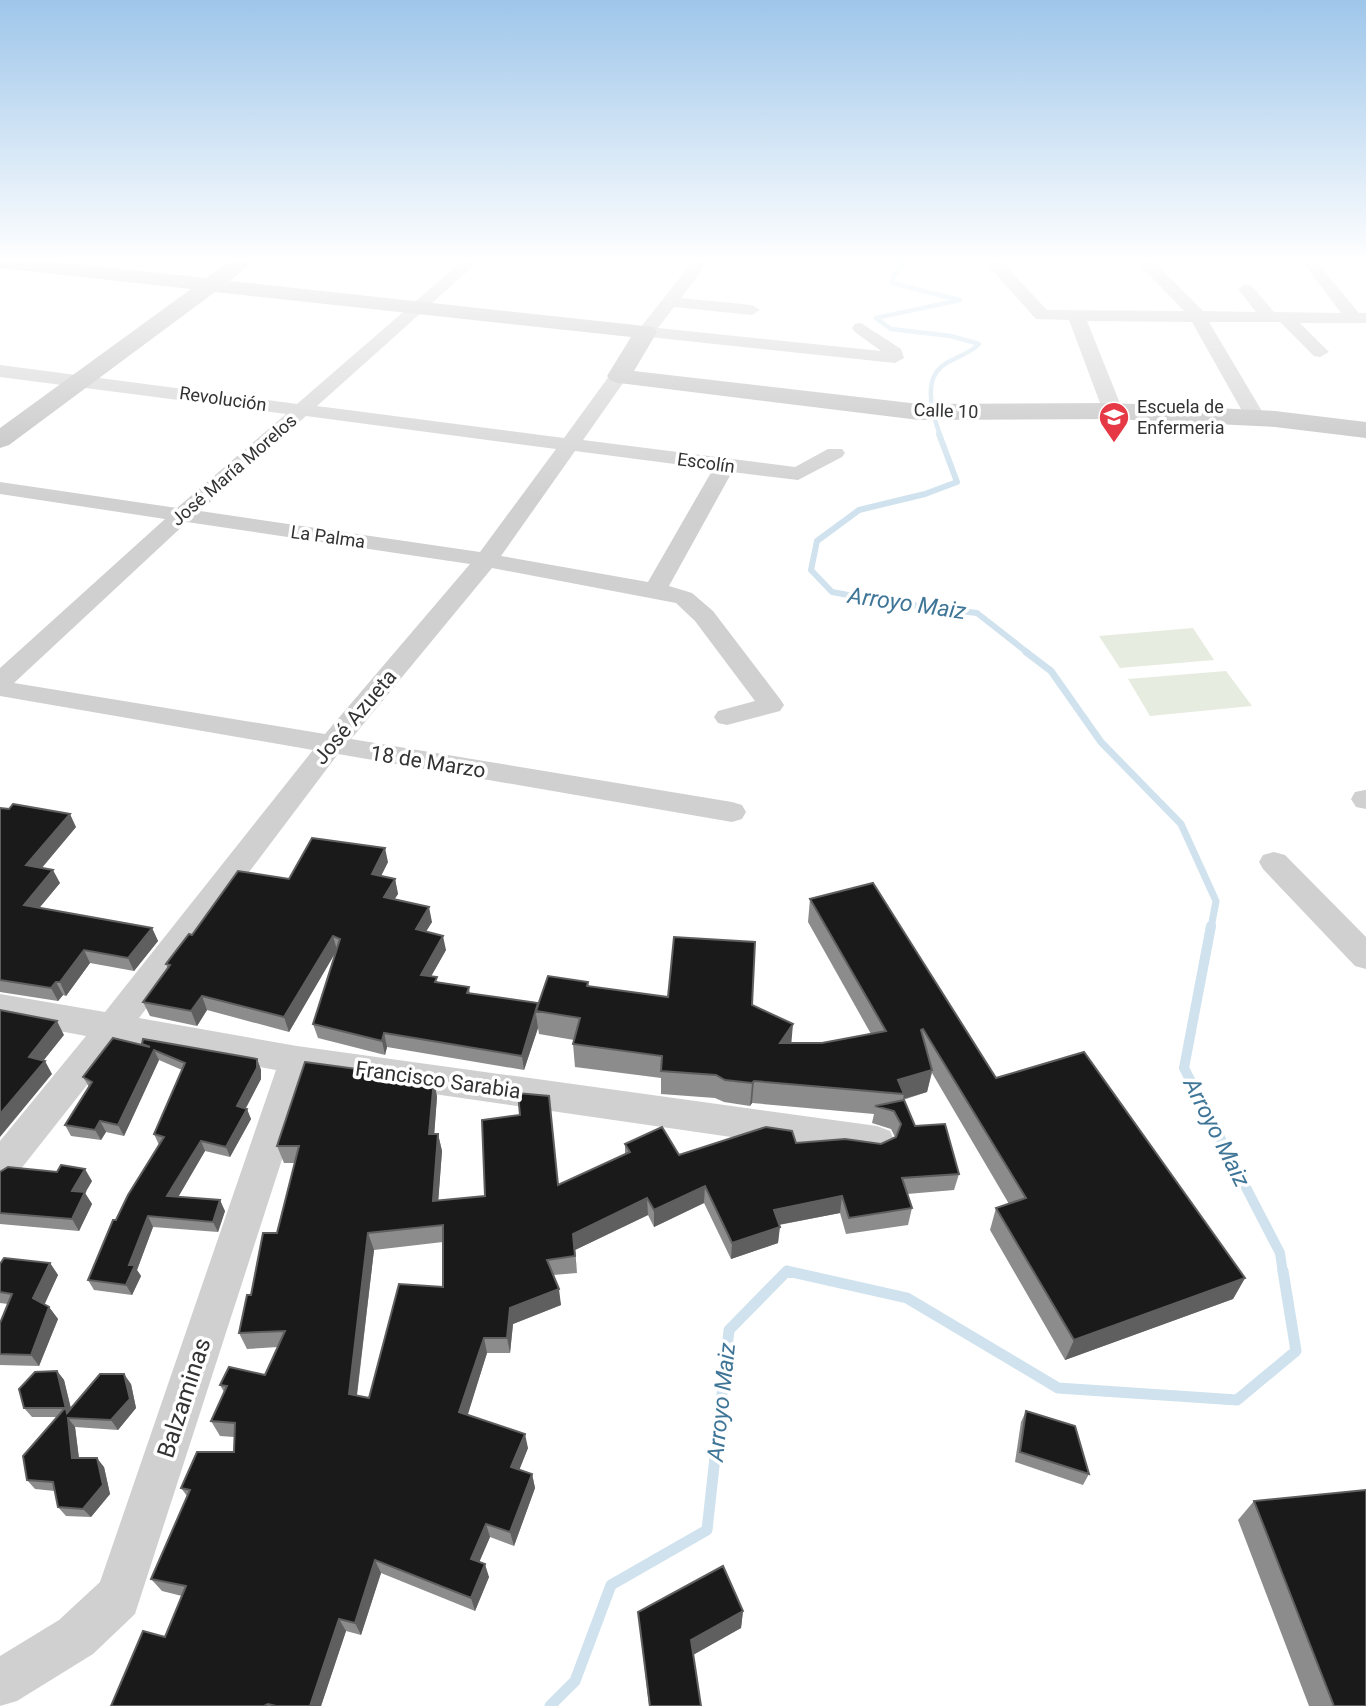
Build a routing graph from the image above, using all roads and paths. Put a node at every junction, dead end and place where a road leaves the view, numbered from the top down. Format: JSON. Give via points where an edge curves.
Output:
{"nodes":[{"id":1,"x":135,"y":341,"type":"edge"},
{"id":2,"x":380,"y":341,"type":"edge"},
{"id":3,"x":641,"y":341,"type":"edge"},
{"id":4,"x":728,"y":341,"type":"edge"},
{"id":5,"x":879,"y":341,"type":"edge"},
{"id":6,"x":1086,"y":341,"type":"edge"},
{"id":7,"x":1214,"y":341,"type":"edge"},
{"id":8,"x":1306,"y":341,"type":"edge"},
{"id":9,"x":1320,"y":352,"type":"dead end"},
{"id":10,"x":0,"y":371,"type":"edge"},
{"id":11,"x":620,"y":376,"type":"junction"},
{"id":12,"x":81,"y":380,"type":"junction"},
{"id":13,"x":304,"y":410,"type":"junction"},
{"id":14,"x":1113,"y":411,"type":"junction"},
{"id":15,"x":1266,"y":418,"type":"junction"},
{"id":16,"x":1357,"y":426,"type":"edge"},
{"id":17,"x":0,"y":440,"type":"edge"},
{"id":18,"x":572,"y":444,"type":"junction"},
{"id":19,"x":835,"y":453,"type":"dead end"},
{"id":20,"x":725,"y":466,"type":"junction"},
{"id":21,"x":0,"y":488,"type":"edge"},
{"id":22,"x":181,"y":516,"type":"junction"},
{"id":23,"x":486,"y":560,"type":"junction"},
{"id":24,"x":655,"y":590,"type":"junction"},
{"id":25,"x":0,"y":682,"type":"edge"},
{"id":26,"x":0,"y":688,"type":"edge"},
{"id":27,"x":727,"y":717,"type":"dead end"},
{"id":28,"x":330,"y":746,"type":"junction"},
{"id":29,"x":732,"y":812,"type":"dead end"},
{"id":30,"x":1273,"y":862,"type":"dead end"},
{"id":31,"x":1366,"y":957,"type":"edge"},
{"id":32,"x":0,"y":1007,"type":"edge"},
{"id":33,"x":113,"y":1027,"type":"junction"},
{"id":34,"x":298,"y":1060,"type":"junction"},
{"id":35,"x":877,"y":1142,"type":"edge"},
{"id":36,"x":0,"y":1168,"type":"edge"},
{"id":37,"x":0,"y":1684,"type":"edge"}],
"edges":[{"from":1,"to":12,"type":"main road"},
{"from":2,"to":13,"type":"street","name":"José María Morelos"},
{"from":3,"to":11,"type":"main road","name":"José Azueta"},
{"from":4,"to":5,"type":"street","via":[[895,358],[895,352]]},
{"from":6,"to":14,"type":"street"},
{"from":7,"to":15,"type":"street"},
{"from":8,"to":9,"type":"street"},
{"from":10,"to":12,"type":"street","name":"Revolución"},
{"from":11,"to":14,"type":"main road","name":"Calle 10","via":[[919,412]]},
{"from":11,"to":18,"type":"street","name":"José Azueta"},
{"from":12,"to":13,"type":"street","name":"Revolución"},
{"from":12,"to":17,"type":"main road"},
{"from":13,"to":18,"type":"street","name":"Revolución"},
{"from":13,"to":22,"type":"street","name":"José María Morelos"},
{"from":14,"to":15,"type":"main road","name":"Calle 10"},
{"from":15,"to":16,"type":"main road","name":"Calle 10"},
{"from":18,"to":20,"type":"street","name":"Escolín"},
{"from":18,"to":23,"type":"street","name":"José Azueta"},
{"from":19,"to":20,"type":"street","name":"Escolín","via":[[799,474]]},
{"from":20,"to":24,"type":"street"},
{"from":21,"to":22,"type":"street","name":"La Palma"},
{"from":22,"to":23,"type":"street","name":"La Palma"},
{"from":22,"to":25,"type":"street","name":"José María Morelos"},
{"from":23,"to":24,"type":"street","name":"La Palma"},
{"from":23,"to":28,"type":"street","name":"José Azueta"},
{"from":24,"to":27,"type":"street","name":"La Palma","via":[[684,598],[704,616],[771,705]]},
{"from":26,"to":28,"type":"street","name":"18 de Marzo"},
{"from":28,"to":29,"type":"street","name":"18 de Marzo"},
{"from":28,"to":33,"type":"street","name":"José Azueta"},
{"from":30,"to":31,"type":"street"},
{"from":32,"to":33,"type":"street","name":"Francisco Sarabia"},
{"from":33,"to":34,"type":"street","name":"Francisco Sarabia"},
{"from":33,"to":36,"type":"street","name":"José Azueta"},
{"from":34,"to":35,"type":"street","name":"Francisco Sarabia"},
{"from":34,"to":37,"type":"street","name":"Balzaminas","via":[[118,1597],[76,1637]]}]}
